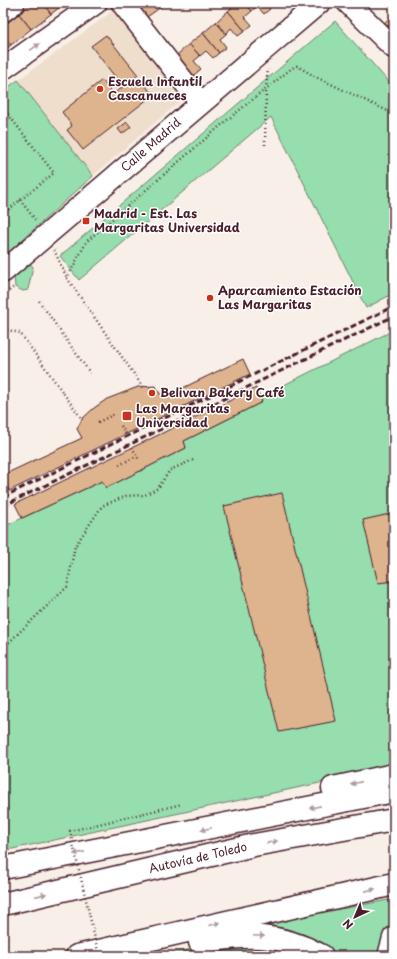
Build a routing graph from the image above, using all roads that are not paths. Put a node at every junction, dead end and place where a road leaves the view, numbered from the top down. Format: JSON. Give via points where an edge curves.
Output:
{"nodes":[{"id":1,"x":14,"y":3,"type":"edge"},
{"id":2,"x":96,"y":3,"type":"edge"},
{"id":3,"x":122,"y":3,"type":"edge"},
{"id":4,"x":318,"y":3,"type":"edge"},
{"id":5,"x":347,"y":3,"type":"edge"},
{"id":6,"x":372,"y":3,"type":"edge"},
{"id":7,"x":3,"y":11,"type":"edge"},
{"id":8,"x":394,"y":48,"type":"edge"},
{"id":9,"x":3,"y":69,"type":"edge"},
{"id":10,"x":200,"y":102,"type":"junction"},
{"id":11,"x":3,"y":272,"type":"edge"},
{"id":12,"x":394,"y":774,"type":"edge"},
{"id":13,"x":394,"y":791,"type":"edge"},
{"id":14,"x":394,"y":820,"type":"edge"},
{"id":15,"x":244,"y":821,"type":"junction"},
{"id":16,"x":3,"y":868,"type":"edge"},
{"id":17,"x":394,"y":884,"type":"edge"},
{"id":18,"x":3,"y":904,"type":"edge"},
{"id":19,"x":394,"y":938,"type":"edge"},
{"id":20,"x":104,"y":952,"type":"edge"},
{"id":21,"x":77,"y":956,"type":"edge"},
{"id":22,"x":322,"y":956,"type":"edge"},
{"id":23,"x":389,"y":956,"type":"edge"}],
"edges":[{"from":1,"to":7,"type":"street"},
{"from":9,"to":2,"type":"street","one_way":true},
{"from":3,"to":10,"type":"street"},
{"from":4,"to":10,"type":"street","name":"Calle Madrid"},
{"from":5,"to":6,"type":"street"},
{"from":5,"to":8,"type":"street"},
{"from":10,"to":11,"type":"street","name":"Calle Madrid"},
{"from":12,"to":15,"type":"highway","one_way":true,"via":[[292,797]]},
{"from":13,"to":15,"type":"highway","one_way":true},
{"from":18,"to":14,"type":"highway","name":"Autovía de Toledo","one_way":true,"via":[[254,845]]},
{"from":15,"to":16,"type":"highway","one_way":true},
{"from":20,"to":17,"type":"highway","one_way":true},
{"from":19,"to":23,"type":"highway"},
{"from":20,"to":21,"type":"highway"},
{"from":20,"to":22,"type":"highway","one_way":true,"via":[[143,951],[238,936],[264,936],[291,942]]}]}
